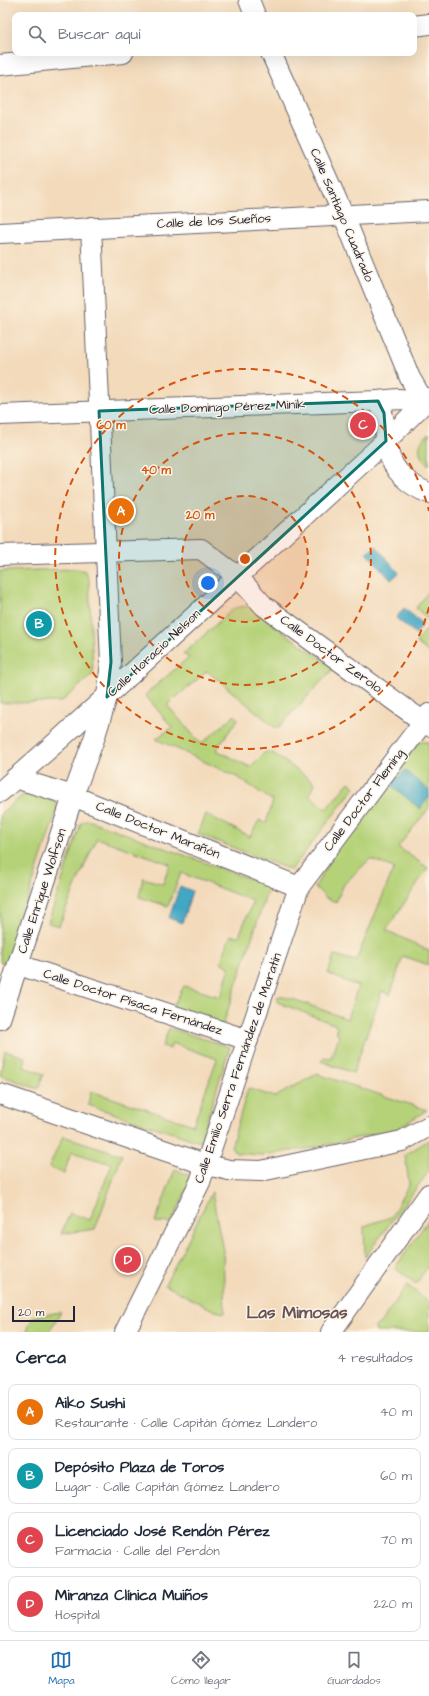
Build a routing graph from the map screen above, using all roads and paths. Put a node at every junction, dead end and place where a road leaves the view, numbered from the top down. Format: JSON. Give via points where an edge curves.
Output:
{"nodes":[{"id":1,"x":249,"y":0,"type":"edge"},
{"id":2,"x":254,"y":12,"type":"edge"},
{"id":3,"x":429,"y":24,"type":"edge"},
{"id":4,"x":417,"y":26,"type":"edge"},
{"id":5,"x":92,"y":56,"type":"edge"},
{"id":6,"x":272,"y":56,"type":"edge"},
{"id":7,"x":0,"y":65,"type":"edge"},
{"id":8,"x":429,"y":210,"type":"edge"},
{"id":9,"x":343,"y":214,"type":"junction"},
{"id":10,"x":91,"y":228,"type":"junction"},
{"id":11,"x":0,"y":233,"type":"edge"},
{"id":12,"x":378,"y":401,"type":"junction"},
{"id":13,"x":426,"y":402,"type":"edge"},
{"id":14,"x":99,"y":411,"type":"junction"},
{"id":15,"x":0,"y":415,"type":"edge"},
{"id":16,"x":386,"y":441,"type":"junction"},
{"id":17,"x":429,"y":493,"type":"edge"},
{"id":18,"x":105,"y":552,"type":"junction"},
{"id":19,"x":0,"y":555,"type":"edge"},
{"id":20,"x":238,"y":577,"type":"junction"},
{"id":21,"x":106,"y":697,"type":"junction"},
{"id":22,"x":427,"y":721,"type":"edge"},
{"id":23,"x":61,"y":738,"type":"junction"},
{"id":24,"x":85,"y":764,"type":"junction"},
{"id":25,"x":15,"y":778,"type":"junction"},
{"id":26,"x":0,"y":792,"type":"edge"},
{"id":27,"x":73,"y":796,"type":"junction"},
{"id":28,"x":299,"y":887,"type":"junction"},
{"id":29,"x":18,"y":965,"type":"junction"},
{"id":30,"x":0,"y":1019,"type":"edge"},
{"id":31,"x":248,"y":1040,"type":"junction"},
{"id":32,"x":0,"y":1094,"type":"edge"},
{"id":33,"x":429,"y":1126,"type":"edge"},
{"id":34,"x":207,"y":1165,"type":"junction"},
{"id":35,"x":429,"y":1194,"type":"edge"},
{"id":36,"x":125,"y":1332,"type":"edge"},
{"id":37,"x":331,"y":1332,"type":"edge"}],
"edges":[{"from":1,"to":2,"type":"street"},
{"from":3,"to":4,"type":"street"},
{"from":5,"to":7,"type":"street"},
{"from":6,"to":9,"type":"street","name":"Calle Santiago Cuadrado"},
{"from":8,"to":9,"type":"street","name":"Calle de los Sueños"},
{"from":9,"to":10,"type":"street","name":"Calle de los Sueños"},
{"from":9,"to":13,"type":"street","name":"Calle Santiago Cuadrado","via":[[410,378]]},
{"from":10,"to":11,"type":"street","name":"Calle de los Sueños"},
{"from":10,"to":14,"type":"street","name":"Calle Enrique Wolfson"},
{"from":12,"to":13,"type":"street","name":"Calle Domingo Pérez Minik","via":[[398,399]]},
{"from":12,"to":14,"type":"street","name":"Calle Domingo Pérez Minik"},
{"from":12,"to":16,"type":"street","via":[[384,413]]},
{"from":13,"to":16,"type":"street","name":"Calle Horacio Nelson"},
{"from":14,"to":15,"type":"street","name":"Calle Domingo Pérez Minik"},
{"from":14,"to":18,"type":"street","name":"Calle Enrique Wolfson"},
{"from":16,"to":17,"type":"street","via":[[392,463],[401,475],[415,488]]},
{"from":16,"to":20,"type":"street","name":"Calle Horacio Nelson"},
{"from":18,"to":19,"type":"street","name":"Calle Doctor Zerolo"},
{"from":18,"to":20,"type":"street","name":"Calle Doctor Zerolo","via":[[201,549]]},
{"from":18,"to":21,"type":"street","name":"Calle Enrique Wolfson","via":[[111,662]]},
{"from":20,"to":21,"type":"street","name":"Calle Horacio Nelson"},
{"from":20,"to":22,"type":"street","name":"Calle Doctor Zerolo","via":[[264,606]]},
{"from":21,"to":23,"type":"street","name":"Calle Horacio Nelson"},
{"from":21,"to":24,"type":"street","name":"Calle Enrique Wolfson"},
{"from":22,"to":28,"type":"street","name":"Calle Doctor Fleming"},
{"from":23,"to":24,"type":"street","via":[[68,742]]},
{"from":23,"to":25,"type":"street","name":"Calle Horacio Nelson"},
{"from":24,"to":27,"type":"street","name":"Calle Enrique Wolfson"},
{"from":25,"to":26,"type":"street","name":"Calle Horacio Nelson"},
{"from":25,"to":27,"type":"street","name":"Calle Doctor Marañón"},
{"from":27,"to":28,"type":"street","name":"Calle Doctor Marañón"},
{"from":27,"to":29,"type":"street","name":"Calle Enrique Wolfson"},
{"from":28,"to":31,"type":"street","name":"Calle Emilio Serra Fernández de Moratín"},
{"from":29,"to":30,"type":"street","name":"Calle Enrique Wolfson"},
{"from":29,"to":31,"type":"street","name":"Calle Doctor Pisaca Fernández"},
{"from":31,"to":34,"type":"street","name":"Calle Emilio Serra Fernández de Moratín"},
{"from":32,"to":34,"type":"street"},
{"from":33,"to":34,"type":"street","via":[[402,1141],[261,1171],[229,1170]]},
{"from":34,"to":36,"type":"street","name":"Calle Emilio Serra Fernández de Moratín"},
{"from":35,"to":37,"type":"street"}]}
